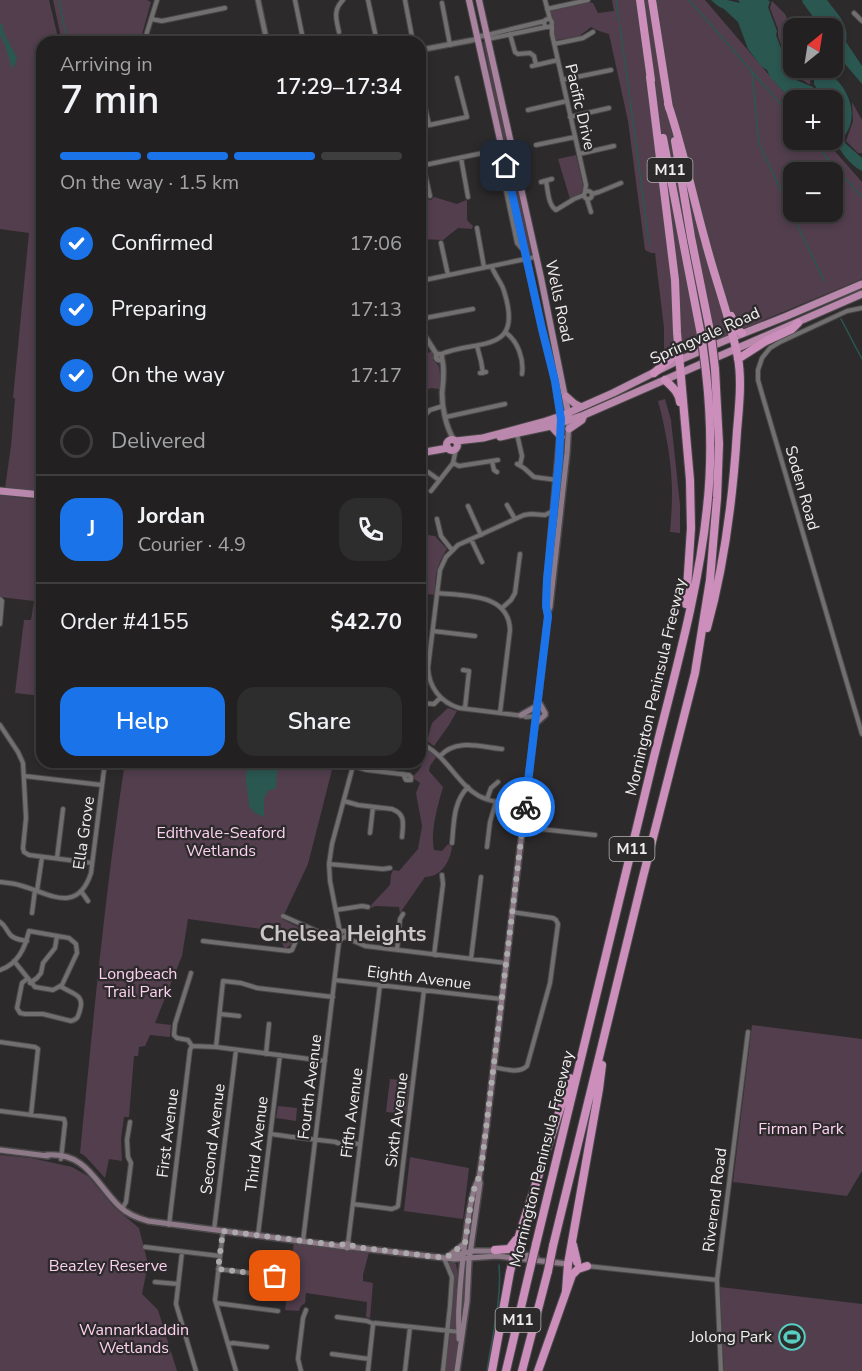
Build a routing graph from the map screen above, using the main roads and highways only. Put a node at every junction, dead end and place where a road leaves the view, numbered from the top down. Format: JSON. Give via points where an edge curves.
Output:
{"nodes":[{"id":1,"x":469,"y":0,"type":"edge"},
{"id":2,"x":479,"y":0,"type":"edge"},
{"id":3,"x":640,"y":0,"type":"edge"},
{"id":4,"x":652,"y":0,"type":"edge"},
{"id":5,"x":650,"y":77,"type":"junction"},
{"id":6,"x":668,"y":104,"type":"junction"},
{"id":7,"x":717,"y":278,"type":"junction"},
{"id":8,"x":862,"y":284,"type":"edge"},
{"id":9,"x":862,"y":294,"type":"edge"},
{"id":10,"x":798,"y":322,"type":"junction"},
{"id":11,"x":742,"y":333,"type":"junction"},
{"id":12,"x":733,"y":337,"type":"junction"},
{"id":13,"x":735,"y":350,"type":"junction"},
{"id":14,"x":679,"y":351,"type":"junction"},
{"id":15,"x":738,"y":359,"type":"junction"},
{"id":16,"x":680,"y":360,"type":"junction"},
{"id":17,"x":654,"y":373,"type":"junction"},
{"id":18,"x":681,"y":373,"type":"junction"},
{"id":19,"x":665,"y":380,"type":"junction"},
{"id":20,"x":566,"y":396,"type":"junction"},
{"id":21,"x":581,"y":407,"type":"junction"},
{"id":22,"x":584,"y":415,"type":"junction"},
{"id":23,"x":569,"y":417,"type":"junction"},
{"id":24,"x":561,"y":420,"type":"junction"},
{"id":25,"x":551,"y":426,"type":"junction"},
{"id":26,"x":569,"y":429,"type":"junction"},
{"id":27,"x":685,"y":430,"type":"junction"},
{"id":28,"x":517,"y":431,"type":"junction"},
{"id":29,"x":561,"y":437,"type":"junction"},
{"id":30,"x":426,"y":452,"type":"edge"},
{"id":31,"x":0,"y":490,"type":"edge"},
{"id":32,"x":36,"y":494,"type":"edge"},
{"id":33,"x":548,"y":612,"type":"junction"},
{"id":34,"x":675,"y":668,"type":"junction"},
{"id":35,"x":695,"y":673,"type":"junction"},
{"id":36,"x":536,"y":709,"type":"junction"},
{"id":37,"x":523,"y":715,"type":"road end"},
{"id":38,"x":535,"y":724,"type":"junction"},
{"id":39,"x":588,"y":1029,"type":"junction"},
{"id":40,"x":606,"y":1029,"type":"junction"},
{"id":41,"x":0,"y":1150,"type":"edge"},
{"id":42,"x":479,"y":1179,"type":"junction"},
{"id":43,"x":473,"y":1233,"type":"junction"},
{"id":44,"x":519,"y":1236,"type":"junction"},
{"id":45,"x":465,"y":1243,"type":"junction"},
{"id":46,"x":482,"y":1250,"type":"junction"},
{"id":47,"x":495,"y":1250,"type":"junction"},
{"id":48,"x":467,"y":1255,"type":"junction"},
{"id":49,"x":511,"y":1256,"type":"junction"},
{"id":50,"x":448,"y":1257,"type":"junction"},
{"id":51,"x":571,"y":1262,"type":"junction"},
{"id":52,"x":587,"y":1266,"type":"road end"},
{"id":53,"x":461,"y":1277,"type":"junction"},
{"id":54,"x":566,"y":1292,"type":"junction"},
{"id":55,"x":461,"y":1332,"type":"junction"},
{"id":56,"x":458,"y":1371,"type":"edge"},
{"id":57,"x":492,"y":1371,"type":"edge"},
{"id":58,"x":506,"y":1371,"type":"edge"},
{"id":59,"x":522,"y":1371,"type":"edge"},
{"id":60,"x":538,"y":1371,"type":"edge"}],
"edges":[{"from":1,"to":24,"type":"main road","name":"Wells Road"},
{"from":2,"to":20,"type":"main road","name":"Wells Road"},
{"from":3,"to":5,"type":"highway","name":"Mornington Peninsula Freeway","number":"M11"},
{"from":4,"to":6,"type":"highway","name":"Mornington Peninsula Freeway","number":"M11"},
{"from":5,"to":14,"type":"highway","via":[[674,270]]},
{"from":5,"to":34,"type":"highway","name":"Mornington Peninsula Freeway","number":"M11","bridge":true,"via":[[702,340],[709,404],[711,464],[707,507],[701,553]]},
{"from":6,"to":7,"type":"highway"},
{"from":6,"to":35,"type":"highway","name":"Mornington Peninsula Freeway","number":"M11","bridge":true,"via":[[711,336],[719,444],[710,580]]},
{"from":7,"to":11,"type":"highway","via":[[734,324]]},
{"from":7,"to":12,"type":"highway"},
{"from":8,"to":11,"type":"highway","name":"Springvale Road"},
{"from":9,"to":10,"type":"highway","name":"Springvale Road"},
{"from":10,"to":13,"type":"highway","name":"Springvale Road"},
{"from":10,"to":15,"type":"highway"},
{"from":11,"to":12,"type":"highway","name":"Springvale Road"},
{"from":12,"to":13,"type":"highway"},
{"from":12,"to":16,"type":"highway","name":"Springvale Road"},
{"from":13,"to":15,"type":"highway"},
{"from":13,"to":18,"type":"highway","name":"Springvale Road"},
{"from":14,"to":16,"type":"highway"},
{"from":14,"to":17,"type":"highway"},
{"from":15,"to":35,"type":"highway","via":[[738,421],[730,520]]},
{"from":16,"to":17,"type":"highway","name":"Springvale Road"},
{"from":16,"to":18,"type":"highway"},
{"from":17,"to":21,"type":"highway","name":"Springvale Road"},
{"from":18,"to":19,"type":"highway","name":"Springvale Road"},
{"from":18,"to":27,"type":"highway"},
{"from":19,"to":22,"type":"highway","name":"Springvale Road"},
{"from":19,"to":27,"type":"highway","via":[[680,397]]},
{"from":20,"to":21,"type":"highway"},
{"from":20,"to":23,"type":"main road","name":"Wells Road"},
{"from":21,"to":23,"type":"highway","name":"Springvale Road"},
{"from":22,"to":23,"type":"highway","name":"Springvale Road"},
{"from":22,"to":26,"type":"highway"},
{"from":23,"to":24,"type":"highway","name":"Springvale Road"},
{"from":23,"to":26,"type":"main road","name":"Wells Road"},
{"from":24,"to":25,"type":"highway"},
{"from":24,"to":28,"type":"highway"},
{"from":24,"to":29,"type":"main road","name":"Wells Road"},
{"from":25,"to":28,"type":"highway"},
{"from":25,"to":29,"type":"highway"},
{"from":26,"to":33,"type":"main road","name":"Wells Road"},
{"from":27,"to":34,"type":"highway","via":[[692,528]]},
{"from":28,"to":30,"type":"highway"},
{"from":29,"to":33,"type":"main road","name":"Wells Road","via":[[547,580]]},
{"from":31,"to":32,"type":"highway"},
{"from":33,"to":36,"type":"main road","name":"Wells Road"},
{"from":34,"to":39,"type":"highway","name":"Mornington Peninsula Freeway","number":"M11"},
{"from":35,"to":40,"type":"highway","name":"Mornington Peninsula Freeway","number":"M11"},
{"from":36,"to":37,"type":"main road"},
{"from":36,"to":38,"type":"main road","name":"Wells Road"},
{"from":36,"to":38,"type":"main road","via":[[540,704],[545,714]]},
{"from":38,"to":42,"type":"main road","name":"Wells Road"},
{"from":39,"to":44,"type":"highway"},
{"from":39,"to":58,"type":"highway","name":"Mornington Peninsula Freeway","number":"M11","bridge":true},
{"from":40,"to":51,"type":"highway"},
{"from":40,"to":59,"type":"highway","name":"Mornington Peninsula Freeway","number":"M11","bridge":true},
{"from":41,"to":50,"type":"main road","via":[[61,1157],[91,1173],[122,1209],[144,1220]]},
{"from":42,"to":43,"type":"main road","name":"Wells Road"},
{"from":42,"to":45,"type":"main road","name":"Wells Road"},
{"from":43,"to":46,"type":"main road"},
{"from":43,"to":48,"type":"main road","name":"Wells Road"},
{"from":44,"to":47,"type":"highway","via":[[509,1249]]},
{"from":44,"to":49,"type":"highway"},
{"from":45,"to":48,"type":"main road","name":"Wells Road"},
{"from":45,"to":50,"type":"main road"},
{"from":46,"to":47,"type":"main road"},
{"from":46,"to":48,"type":"main road"},
{"from":47,"to":49,"type":"main road"},
{"from":48,"to":49,"type":"main road"},
{"from":48,"to":50,"type":"main road"},
{"from":48,"to":53,"type":"main road","name":"Wells Road"},
{"from":48,"to":55,"type":"main road","name":"Wells Road"},
{"from":49,"to":51,"type":"main road"},
{"from":49,"to":57,"type":"highway"},
{"from":50,"to":53,"type":"main road","via":[[458,1263]]},
{"from":51,"to":54,"type":"highway"},
{"from":52,"to":54,"type":"highway","via":[[575,1272]]},
{"from":53,"to":55,"type":"main road","name":"Wells Road"},
{"from":54,"to":60,"type":"highway"},
{"from":55,"to":56,"type":"main road","name":"Wells Road"}]}
